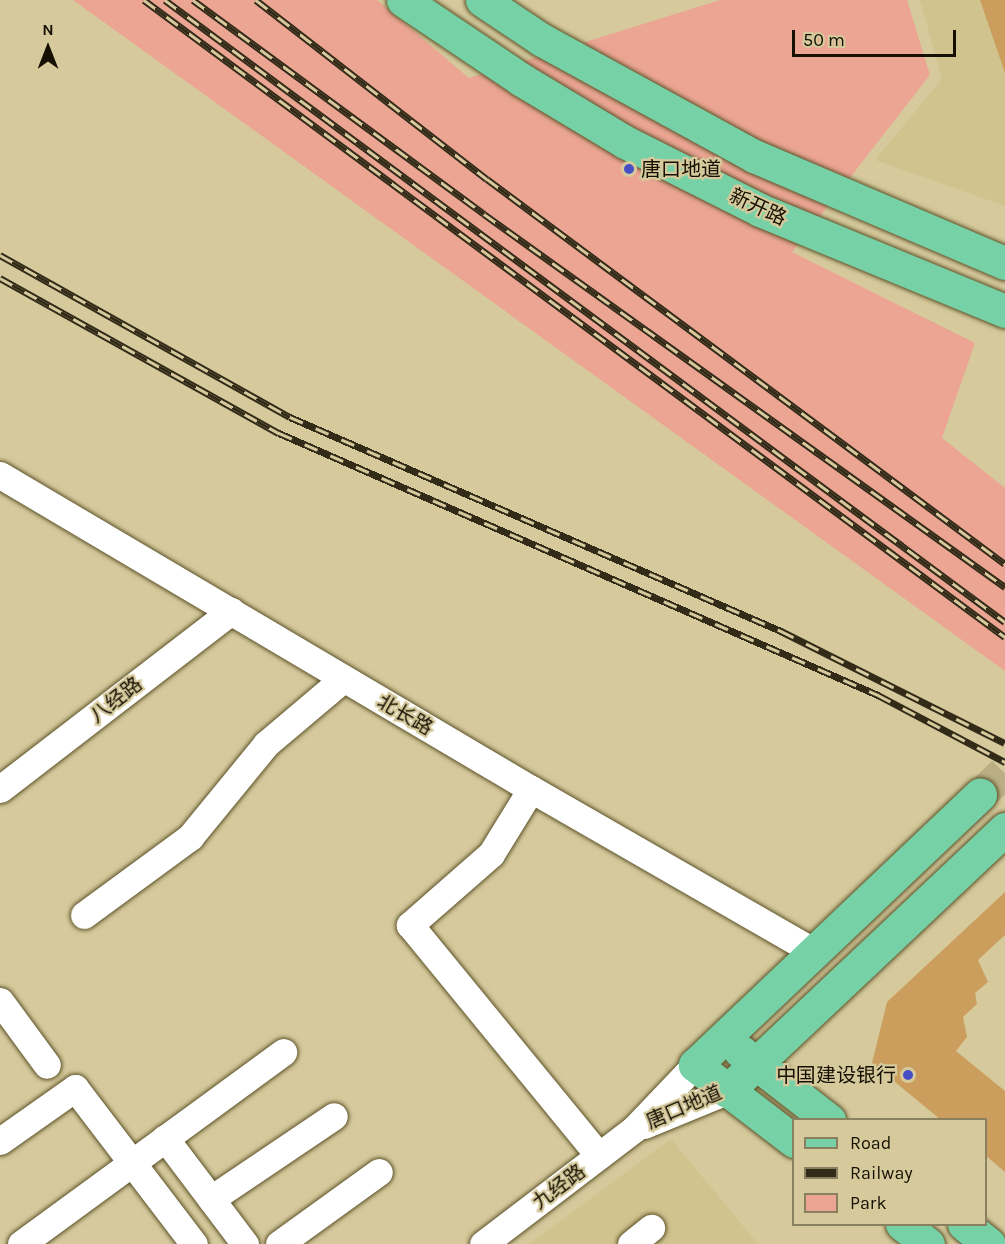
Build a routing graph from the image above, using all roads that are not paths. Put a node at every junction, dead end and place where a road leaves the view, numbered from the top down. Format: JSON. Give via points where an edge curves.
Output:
{"nodes":[{"id":1,"x":403,"y":0,"type":"edge"},
{"id":2,"x":482,"y":0,"type":"edge"},
{"id":3,"x":1005,"y":263,"type":"edge"},
{"id":4,"x":1005,"y":311,"type":"edge"},
{"id":5,"x":0,"y":475,"type":"edge"},
{"id":6,"x":231,"y":612,"type":"junction"},
{"id":7,"x":344,"y":679,"type":"junction"},
{"id":8,"x":0,"y":789,"type":"edge"},
{"id":9,"x":531,"y":789,"type":"junction"},
{"id":10,"x":980,"y":795,"type":"tunnel mouth"},
{"id":11,"x":1005,"y":829,"type":"edge"},
{"id":12,"x":84,"y":915,"type":"dead end"},
{"id":13,"x":813,"y":951,"type":"junction"},
{"id":14,"x":0,"y":1001,"type":"edge"},
{"id":15,"x":724,"y":1039,"type":"junction"},
{"id":16,"x":283,"y":1052,"type":"dead end"},
{"id":17,"x":757,"y":1063,"type":"junction"},
{"id":18,"x":47,"y":1065,"type":"dead end"},
{"id":19,"x":695,"y":1065,"type":"junction"},
{"id":20,"x":727,"y":1090,"type":"junction"},
{"id":21,"x":334,"y":1116,"type":"dead end"},
{"id":22,"x":828,"y":1118,"type":"edge"},
{"id":23,"x":634,"y":1129,"type":"junction"},
{"id":24,"x":165,"y":1138,"type":"junction"},
{"id":25,"x":792,"y":1139,"type":"edge"},
{"id":26,"x":0,"y":1141,"type":"edge"},
{"id":27,"x":599,"y":1156,"type":"junction"},
{"id":28,"x":132,"y":1163,"type":"junction"},
{"id":29,"x":379,"y":1172,"type":"dead end"},
{"id":30,"x":211,"y":1199,"type":"junction"},
{"id":31,"x":905,"y":1226,"type":"edge"},
{"id":32,"x":966,"y":1226,"type":"edge"},
{"id":33,"x":21,"y":1244,"type":"edge"},
{"id":34,"x":194,"y":1244,"type":"edge"},
{"id":35,"x":245,"y":1244,"type":"edge"},
{"id":36,"x":279,"y":1244,"type":"edge"},
{"id":37,"x":483,"y":1244,"type":"edge"},
{"id":38,"x":928,"y":1244,"type":"edge"},
{"id":39,"x":988,"y":1244,"type":"edge"}],
"edges":[{"from":1,"to":4,"type":"main road","name":"新开路","via":[[522,80],[626,142],[760,210]]},
{"from":2,"to":3,"type":"main road","via":[[542,40],[754,156]]},
{"from":5,"to":6,"type":"street","name":"北长路"},
{"from":6,"to":7,"type":"street","name":"北长路"},
{"from":6,"to":8,"type":"street","name":"八经路"},
{"from":7,"to":9,"type":"street","name":"北长路"},
{"from":7,"to":12,"type":"street","via":[[266,744],[190,837]]},
{"from":9,"to":13,"type":"street","name":"北长路"},
{"from":9,"to":27,"type":"street","via":[[491,854],[410,925]]},
{"from":10,"to":13,"type":"main road","name":"唐口地道"},
{"from":11,"to":17,"type":"main road","name":"唐口地道"},
{"from":13,"to":15,"type":"main road","name":"唐口地道"},
{"from":14,"to":18,"type":"street"},
{"from":15,"to":17,"type":"main road"},
{"from":15,"to":19,"type":"main road","name":"唐口地道"},
{"from":16,"to":24,"type":"street"},
{"from":17,"to":20,"type":"main road","name":"唐口地道"},
{"from":17,"to":22,"type":"main road"},
{"from":19,"to":20,"type":"main road"},
{"from":19,"to":23,"type":"street","name":"唐口地道"},
{"from":20,"to":23,"type":"street","name":"唐口地道"},
{"from":20,"to":25,"type":"main road"},
{"from":21,"to":30,"type":"street"},
{"from":23,"to":27,"type":"street","name":"九经路"},
{"from":24,"to":28,"type":"street"},
{"from":24,"to":30,"type":"street"},
{"from":26,"to":28,"type":"street","via":[[75,1088]]},
{"from":27,"to":37,"type":"street","name":"九经路"},
{"from":28,"to":33,"type":"street"},
{"from":28,"to":34,"type":"street"},
{"from":29,"to":36,"type":"street"},
{"from":30,"to":35,"type":"street"},
{"from":31,"to":38,"type":"main road"},
{"from":32,"to":39,"type":"main road"}]}
